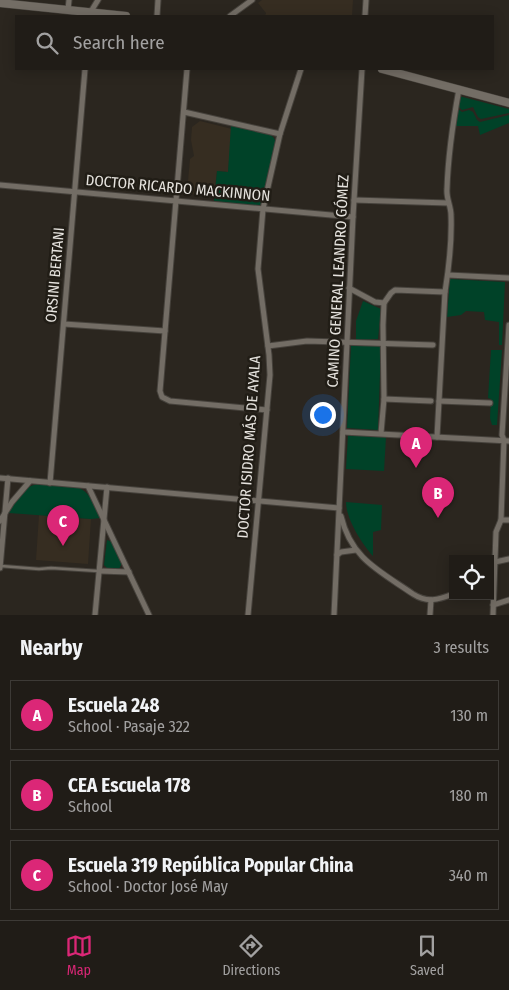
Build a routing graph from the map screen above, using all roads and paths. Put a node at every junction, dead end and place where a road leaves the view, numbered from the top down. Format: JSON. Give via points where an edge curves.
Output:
{"nodes":[{"id":1,"x":69,"y":0,"type":"edge"},
{"id":2,"x":98,"y":0,"type":"edge"},
{"id":3,"x":158,"y":0,"type":"edge"},
{"id":4,"x":252,"y":0,"type":"edge"},
{"id":5,"x":366,"y":0,"type":"edge"},
{"id":6,"x":0,"y":3,"type":"edge"},
{"id":7,"x":32,"y":3,"type":"edge"},
{"id":8,"x":68,"y":10,"type":"junction"},
{"id":9,"x":90,"y":14,"type":"edge"},
{"id":10,"x":108,"y":15,"type":"edge"},
{"id":11,"x":157,"y":15,"type":"edge"},
{"id":12,"x":231,"y":15,"type":"edge"},
{"id":13,"x":365,"y":15,"type":"edge"},
{"id":14,"x":85,"y":70,"type":"edge"},
{"id":15,"x":187,"y":70,"type":"edge"},
{"id":16,"x":301,"y":70,"type":"edge"},
{"id":17,"x":362,"y":70,"type":"edge"},
{"id":18,"x":386,"y":70,"type":"edge"},
{"id":19,"x":459,"y":89,"type":"junction"},
{"id":20,"x":509,"y":103,"type":"edge"},
{"id":21,"x":184,"y":112,"type":"junction"},
{"id":22,"x":280,"y":134,"type":"junction"},
{"id":23,"x":0,"y":185,"type":"edge"},
{"id":24,"x":75,"y":191,"type":"junction"},
{"id":25,"x":176,"y":200,"type":"junction"},
{"id":26,"x":354,"y":200,"type":"junction"},
{"id":27,"x":448,"y":203,"type":"junction"},
{"id":28,"x":263,"y":209,"type":"junction"},
{"id":29,"x":353,"y":217,"type":"junction"},
{"id":30,"x":448,"y":275,"type":"junction"},
{"id":31,"x":509,"y":278,"type":"edge"},
{"id":32,"x":349,"y":288,"type":"junction"},
{"id":33,"x":444,"y":292,"type":"junction"},
{"id":34,"x":384,"y":303,"type":"junction"},
{"id":35,"x":64,"y":324,"type":"junction"},
{"id":36,"x":509,"y":325,"type":"edge"},
{"id":37,"x":165,"y":331,"type":"junction"},
{"id":38,"x":347,"y":342,"type":"junction"},
{"id":39,"x":384,"y":342,"type":"junction"},
{"id":40,"x":433,"y":345,"type":"dead end"},
{"id":41,"x":268,"y":346,"type":"junction"},
{"id":42,"x":508,"y":363,"type":"edge"},
{"id":43,"x":384,"y":399,"type":"junction"},
{"id":44,"x":431,"y":400,"type":"dead end"},
{"id":45,"x":439,"y":401,"type":"junction"},
{"id":46,"x":490,"y":403,"type":"dead end"},
{"id":47,"x":267,"y":410,"type":"junction"},
{"id":48,"x":343,"y":432,"type":"junction"},
{"id":49,"x":381,"y":433,"type":"junction"},
{"id":50,"x":437,"y":437,"type":"junction"},
{"id":51,"x":506,"y":441,"type":"edge"},
{"id":52,"x":0,"y":478,"type":"edge"},
{"id":53,"x":8,"y":478,"type":"junction"},
{"id":54,"x":30,"y":481,"type":"junction"},
{"id":55,"x":50,"y":482,"type":"junction"},
{"id":56,"x":88,"y":486,"type":"junction"},
{"id":57,"x":107,"y":488,"type":"junction"},
{"id":58,"x":259,"y":501,"type":"junction"},
{"id":59,"x":339,"y":508,"type":"junction"},
{"id":60,"x":5,"y":514,"type":"junction"},
{"id":61,"x":501,"y":520,"type":"junction"},
{"id":62,"x":509,"y":520,"type":"edge"},
{"id":63,"x":0,"y":521,"type":"edge"},
{"id":64,"x":105,"y":521,"type":"junction"},
{"id":65,"x":356,"y":550,"type":"junction"},
{"id":66,"x":336,"y":555,"type":"junction"},
{"id":67,"x":509,"y":559,"type":"edge"},
{"id":68,"x":495,"y":562,"type":"junction"},
{"id":69,"x":494,"y":565,"type":"edge"},
{"id":70,"x":0,"y":566,"type":"edge"},
{"id":71,"x":100,"y":571,"type":"junction"},
{"id":72,"x":129,"y":572,"type":"junction"},
{"id":73,"x":449,"y":595,"type":"edge"},
{"id":74,"x":430,"y":600,"type":"junction"},
{"id":75,"x":493,"y":600,"type":"edge"},
{"id":76,"x":509,"y":600,"type":"edge"},
{"id":77,"x":493,"y":605,"type":"junction"},
{"id":78,"x":95,"y":615,"type":"edge"},
{"id":79,"x":149,"y":615,"type":"edge"},
{"id":80,"x":248,"y":615,"type":"edge"},
{"id":81,"x":334,"y":615,"type":"edge"},
{"id":82,"x":430,"y":615,"type":"edge"},
{"id":83,"x":493,"y":615,"type":"edge"}],
"edges":[{"from":1,"to":8,"type":"street"},
{"from":2,"to":9,"type":"street"},
{"from":3,"to":11,"type":"street"},
{"from":4,"to":12,"type":"street"},
{"from":5,"to":13,"type":"street"},
{"from":6,"to":7,"type":"main road"},
{"from":7,"to":8,"type":"main road"},
{"from":8,"to":9,"type":"main road"},
{"from":9,"to":10,"type":"main road"},
{"from":14,"to":24,"type":"street","name":"ORSINI BERTANI"},
{"from":15,"to":21,"type":"street"},
{"from":16,"to":22,"type":"street","name":"DOCTOR ISIDRO MÁS DE AYALA"},
{"from":17,"to":26,"type":"street","name":"CAMINO GENERAL LEANDRO GÓMEZ"},
{"from":18,"to":19,"type":"main road"},
{"from":19,"to":20,"type":"main road"},
{"from":19,"to":27,"type":"street","via":[[450,144]]},
{"from":21,"to":22,"type":"street"},
{"from":21,"to":25,"type":"street"},
{"from":22,"to":28,"type":"street","name":"DOCTOR ISIDRO MÁS DE AYALA"},
{"from":23,"to":24,"type":"street","name":"DOCTOR RICARDO MACKINNON"},
{"from":24,"to":25,"type":"street","name":"DOCTOR RICARDO MACKINNON"},
{"from":24,"to":35,"type":"street","name":"ORSINI BERTANI"},
{"from":25,"to":28,"type":"street","name":"DOCTOR RICARDO MACKINNON"},
{"from":25,"to":37,"type":"street"},
{"from":26,"to":27,"type":"street"},
{"from":26,"to":29,"type":"street","name":"CAMINO GENERAL LEANDRO GÓMEZ"},
{"from":27,"to":30,"type":"street","via":[[451,214]]},
{"from":28,"to":29,"type":"street","name":"DOCTOR RICARDO MACKINNON"},
{"from":28,"to":41,"type":"street","name":"DOCTOR ISIDRO MÁS DE AYALA","via":[[258,269]]},
{"from":29,"to":32,"type":"street","name":"CAMINO GENERAL LEANDRO GÓMEZ"},
{"from":30,"to":31,"type":"street"},
{"from":30,"to":33,"type":"street"},
{"from":32,"to":34,"type":"street","via":[[375,302]]},
{"from":32,"to":38,"type":"street","name":"CAMINO GENERAL LEANDRO GÓMEZ"},
{"from":33,"to":34,"type":"street","via":[[395,290]]},
{"from":33,"to":45,"type":"street"},
{"from":34,"to":39,"type":"street"},
{"from":35,"to":37,"type":"street"},
{"from":35,"to":55,"type":"street","name":"ORSINI BERTANI"},
{"from":36,"to":42,"type":"street"},
{"from":37,"to":47,"type":"street","via":[[162,397],[170,401]]},
{"from":38,"to":39,"type":"street"},
{"from":38,"to":41,"type":"street","via":[[307,341]]},
{"from":38,"to":48,"type":"street","name":"CAMINO GENERAL LEANDRO GÓMEZ"},
{"from":39,"to":40,"type":"street"},
{"from":39,"to":43,"type":"street"},
{"from":41,"to":47,"type":"street","name":"DOCTOR ISIDRO MÁS DE AYALA"},
{"from":42,"to":51,"type":"street","via":[[502,435]]},
{"from":43,"to":44,"type":"street"},
{"from":43,"to":49,"type":"street"},
{"from":45,"to":46,"type":"street"},
{"from":45,"to":50,"type":"street"},
{"from":47,"to":58,"type":"street","name":"DOCTOR ISIDRO MÁS DE AYALA"},
{"from":48,"to":49,"type":"street"},
{"from":48,"to":59,"type":"street","name":"CAMINO GENERAL LEANDRO GÓMEZ"},
{"from":49,"to":50,"type":"street"},
{"from":50,"to":51,"type":"street"},
{"from":51,"to":61,"type":"street"},
{"from":52,"to":53,"type":"street"},
{"from":53,"to":54,"type":"street"},
{"from":53,"to":60,"type":"street"},
{"from":54,"to":55,"type":"street"},
{"from":54,"to":60,"type":"street"},
{"from":55,"to":56,"type":"street"},
{"from":56,"to":57,"type":"street"},
{"from":56,"to":64,"type":"street"},
{"from":57,"to":58,"type":"street"},
{"from":57,"to":64,"type":"street"},
{"from":58,"to":59,"type":"street"},
{"from":58,"to":80,"type":"street","name":"DOCTOR ISIDRO MÁS DE AYALA"},
{"from":59,"to":65,"type":"street","via":[[348,538]]},
{"from":59,"to":66,"type":"street","name":"CAMINO GENERAL LEANDRO GÓMEZ"},
{"from":60,"to":63,"type":"street"},
{"from":60,"to":70,"type":"street"},
{"from":61,"to":62,"type":"street"},
{"from":61,"to":68,"type":"street","via":[[496,532]]},
{"from":64,"to":71,"type":"street"},
{"from":64,"to":72,"type":"street"},
{"from":65,"to":66,"type":"street"},
{"from":65,"to":74,"type":"street","via":[[413,594]]},
{"from":66,"to":81,"type":"street","name":"CAMINO GENERAL LEANDRO GÓMEZ"},
{"from":67,"to":68,"type":"street"},
{"from":68,"to":69,"type":"street"},
{"from":70,"to":71,"type":"lane"},
{"from":71,"to":72,"type":"street"},
{"from":71,"to":78,"type":"street"},
{"from":72,"to":79,"type":"street"},
{"from":73,"to":74,"type":"street"},
{"from":74,"to":82,"type":"street"},
{"from":75,"to":77,"type":"street"},
{"from":76,"to":77,"type":"street"},
{"from":77,"to":83,"type":"street"}]}
